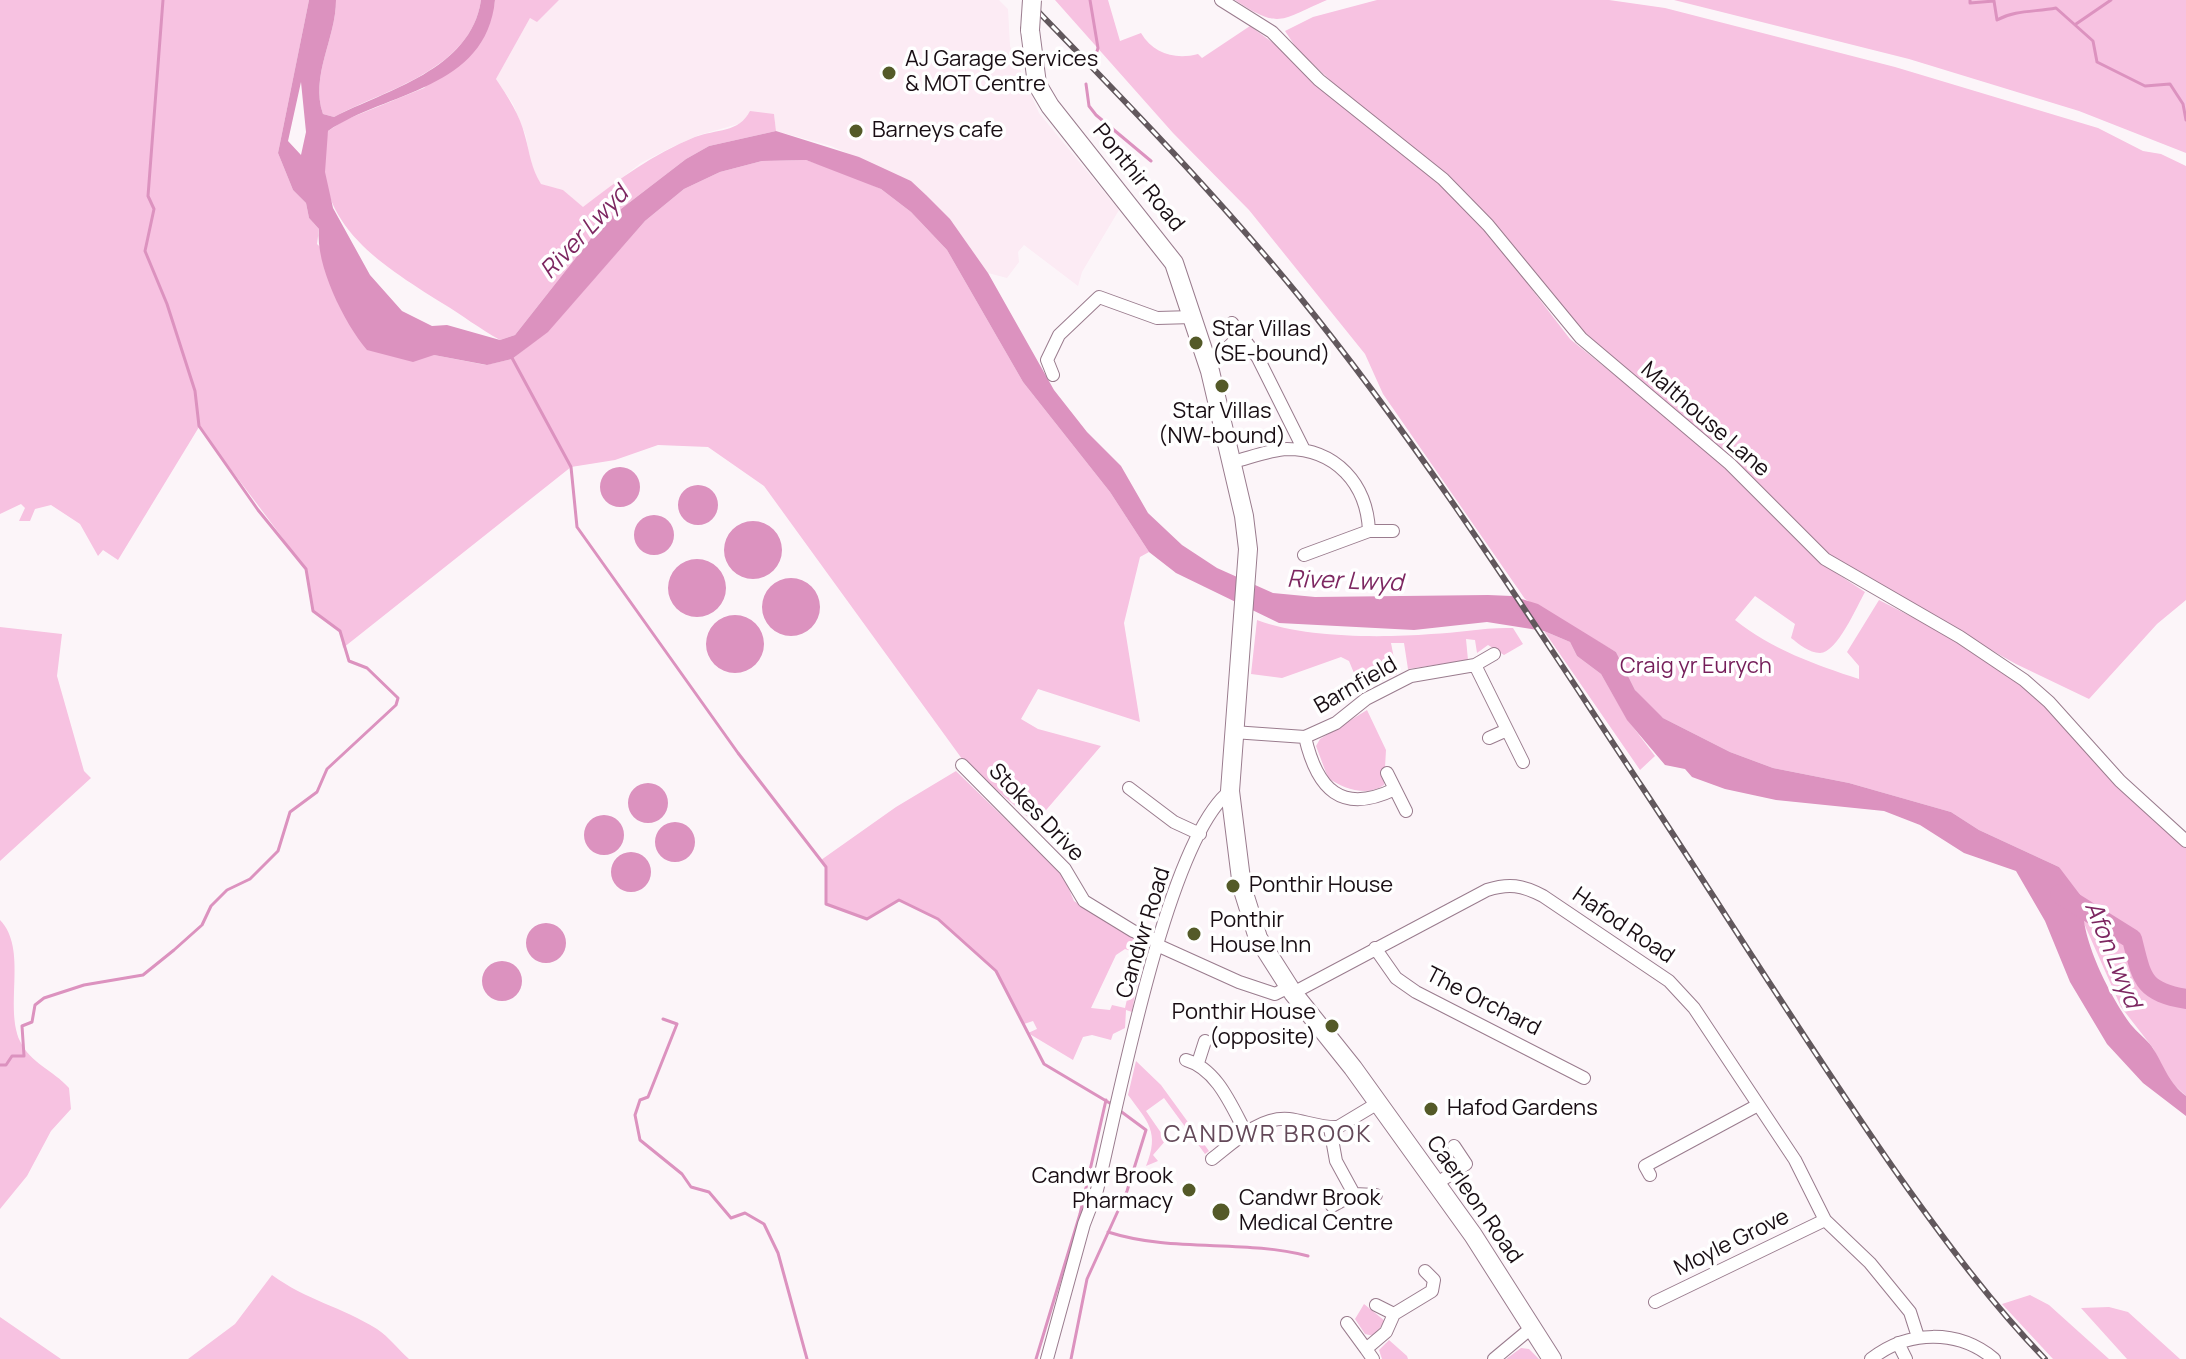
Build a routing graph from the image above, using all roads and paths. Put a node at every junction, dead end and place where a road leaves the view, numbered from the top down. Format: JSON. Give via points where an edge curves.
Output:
{"nodes":[{"id":1,"x":1032,"y":0,"type":"edge"},
{"id":2,"x":1221,"y":0,"type":"edge"},
{"id":3,"x":1193,"y":317,"type":"junction"},
{"id":4,"x":1232,"y":323,"type":"dead end"},
{"id":5,"x":1240,"y":336,"type":"junction"},
{"id":6,"x":1225,"y":350,"type":"dead end"},
{"id":7,"x":1053,"y":375,"type":"dead end"},
{"id":8,"x":1304,"y":450,"type":"junction"},
{"id":9,"x":1232,"y":462,"type":"junction"},
{"id":10,"x":1369,"y":531,"type":"junction"},
{"id":11,"x":1393,"y":531,"type":"dead end"},
{"id":12,"x":1321,"y":551,"type":"junction"},
{"id":13,"x":1304,"y":555,"type":"dead end"},
{"id":14,"x":1323,"y":566,"type":"dead end"},
{"id":15,"x":1245,"y":578,"type":"joint"},
{"id":16,"x":1494,"y":654,"type":"dead end"},
{"id":17,"x":1475,"y":665,"type":"junction"},
{"id":18,"x":1507,"y":730,"type":"junction"},
{"id":19,"x":1233,"y":732,"type":"junction"},
{"id":20,"x":1305,"y":737,"type":"junction"},
{"id":21,"x":1489,"y":738,"type":"dead end"},
{"id":22,"x":1523,"y":762,"type":"dead end"},
{"id":23,"x":962,"y":765,"type":"dead end"},
{"id":24,"x":1387,"y":773,"type":"dead end"},
{"id":25,"x":1129,"y":788,"type":"dead end"},
{"id":26,"x":1395,"y":789,"type":"junction"},
{"id":27,"x":1230,"y":791,"type":"junction"},
{"id":28,"x":1406,"y":811,"type":"dead end"},
{"id":29,"x":1200,"y":834,"type":"junction"},
{"id":30,"x":2186,"y":841,"type":"edge"},
{"id":31,"x":1157,"y":943,"type":"junction"},
{"id":32,"x":1375,"y":948,"type":"junction"},
{"id":33,"x":1291,"y":990,"type":"junction"},
{"id":34,"x":1205,"y":1041,"type":"dead end"},
{"id":35,"x":1584,"y":1078,"type":"dead end"},
{"id":36,"x":1378,"y":1103,"type":"junction"},
{"id":37,"x":1758,"y":1105,"type":"junction"},
{"id":38,"x":1330,"y":1128,"type":"junction"},
{"id":39,"x":1246,"y":1133,"type":"junction"},
{"id":40,"x":1454,"y":1146,"type":"dead end"},
{"id":41,"x":1212,"y":1159,"type":"dead end"},
{"id":42,"x":1650,"y":1175,"type":"dead end"},
{"id":43,"x":1436,"y":1184,"type":"junction"},
{"id":44,"x":1354,"y":1194,"type":"junction"},
{"id":45,"x":1376,"y":1195,"type":"dead end"},
{"id":46,"x":1332,"y":1206,"type":"dead end"},
{"id":47,"x":1825,"y":1220,"type":"junction"},
{"id":48,"x":1425,"y":1271,"type":"dead end"},
{"id":49,"x":1655,"y":1302,"type":"dead end"},
{"id":50,"x":1376,"y":1305,"type":"dead end"},
{"id":51,"x":1394,"y":1314,"type":"junction"},
{"id":52,"x":1347,"y":1323,"type":"dead end"},
{"id":53,"x":1530,"y":1329,"type":"junction"},
{"id":54,"x":1918,"y":1337,"type":"junction"},
{"id":55,"x":1898,"y":1343,"type":"junction"},
{"id":56,"x":1369,"y":1354,"type":"edge"},
{"id":57,"x":1047,"y":1359,"type":"edge"},
{"id":58,"x":1494,"y":1359,"type":"edge"},
{"id":59,"x":1552,"y":1359,"type":"edge"},
{"id":60,"x":1871,"y":1359,"type":"edge"},
{"id":61,"x":1906,"y":1359,"type":"edge"},
{"id":62,"x":1994,"y":1359,"type":"edge"}],
"edges":[{"from":1,"to":3,"type":"main road","name":"Ponthir Road","bridge":true,"via":[[1037,84],[1166,250]]},
{"from":2,"to":30,"type":"street","name":"Malthouse Lane","via":[[1272,32],[1343,101],[1443,179],[1581,338],[1730,464],[1825,559],[2024,680]]},
{"from":3,"to":7,"type":"street","via":[[1157,318],[1099,297],[1059,335],[1047,360]]},
{"from":3,"to":9,"type":"main road","name":"Ponthir Road"},
{"from":4,"to":5,"type":"street"},
{"from":5,"to":6,"type":"street"},
{"from":5,"to":8,"type":"street","via":[[1275,389]]},
{"from":8,"to":9,"type":"street","via":[[1283,449]]},
{"from":8,"to":10,"type":"street","via":[[1347,472],[1367,506]]},
{"from":9,"to":15,"type":"main road","name":"Ponthir Road","via":[[1248,549]]},
{"from":10,"to":11,"type":"street"},
{"from":10,"to":12,"type":"street"},
{"from":12,"to":13,"type":"street"},
{"from":12,"to":14,"type":"street"},
{"from":15,"to":19,"type":"main road","name":"Caerleon Road"},
{"from":16,"to":17,"type":"street","name":"Barnfield"},
{"from":17,"to":18,"type":"street"},
{"from":17,"to":20,"type":"street","name":"Barnfield","via":[[1411,676]]},
{"from":18,"to":21,"type":"street"},
{"from":18,"to":22,"type":"street"},
{"from":19,"to":20,"type":"street","name":"Barnfield"},
{"from":19,"to":27,"type":"main road","name":"Caerleon Road"},
{"from":20,"to":26,"type":"street","name":"Barnfield","via":[[1325,788],[1355,798],[1376,798]]},
{"from":23,"to":31,"type":"street","name":"Stokes Drive","via":[[1065,869],[1084,901]]},
{"from":24,"to":26,"type":"street"},
{"from":25,"to":29,"type":"street","via":[[1174,822]]},
{"from":26,"to":28,"type":"street"},
{"from":27,"to":29,"type":"street","name":"Candwr Road","via":[[1218,800]]},
{"from":27,"to":33,"type":"main road","name":"Caerleon Road","via":[[1249,912],[1258,938]]},
{"from":29,"to":31,"type":"street","name":"Candwr Road"},
{"from":31,"to":33,"type":"street","name":"Stokes Drive","via":[[1239,982],[1275,994]]},
{"from":31,"to":57,"type":"street","name":"Candwr Road"},
{"from":32,"to":33,"type":"street","name":"Hafod Road"},
{"from":32,"to":35,"type":"street","name":"The Orchard","via":[[1396,978],[1416,992]]},
{"from":32,"to":37,"type":"street","name":"Hafod Road","via":[[1487,890],[1525,886],[1669,981],[1694,1008]]},
{"from":33,"to":36,"type":"main road","name":"Caerleon Road"},
{"from":34,"to":39,"type":"street","via":[[1192,1062],[1225,1095]]},
{"from":36,"to":38,"type":"street"},
{"from":36,"to":43,"type":"main road","name":"Caerleon Road"},
{"from":37,"to":42,"type":"street","via":[[1645,1166]]},
{"from":37,"to":47,"type":"street","name":"Hafod Road","via":[[1795,1160]]},
{"from":38,"to":39,"type":"street","via":[[1279,1119]]},
{"from":38,"to":44,"type":"street","via":[[1336,1161]]},
{"from":39,"to":41,"type":"street"},
{"from":40,"to":43,"type":"street","via":[[1466,1164]]},
{"from":43,"to":53,"type":"main road","name":"Caerleon Road"},
{"from":44,"to":45,"type":"street"},
{"from":44,"to":46,"type":"street"},
{"from":47,"to":49,"type":"street","name":"Moyle Grove"},
{"from":47,"to":54,"type":"street","name":"Hafod Road","via":[[1910,1312]]},
{"from":48,"to":51,"type":"street","via":[[1434,1280],[1432,1291]]},
{"from":50,"to":51,"type":"street"},
{"from":51,"to":56,"type":"street"},
{"from":52,"to":56,"type":"street"},
{"from":53,"to":58,"type":"street"},
{"from":53,"to":59,"type":"main road","name":"Caerleon Road"},
{"from":54,"to":55,"type":"street"},
{"from":54,"to":62,"type":"street","via":[[1973,1344]]},
{"from":55,"to":60,"type":"street"},
{"from":55,"to":61,"type":"street"}]}
